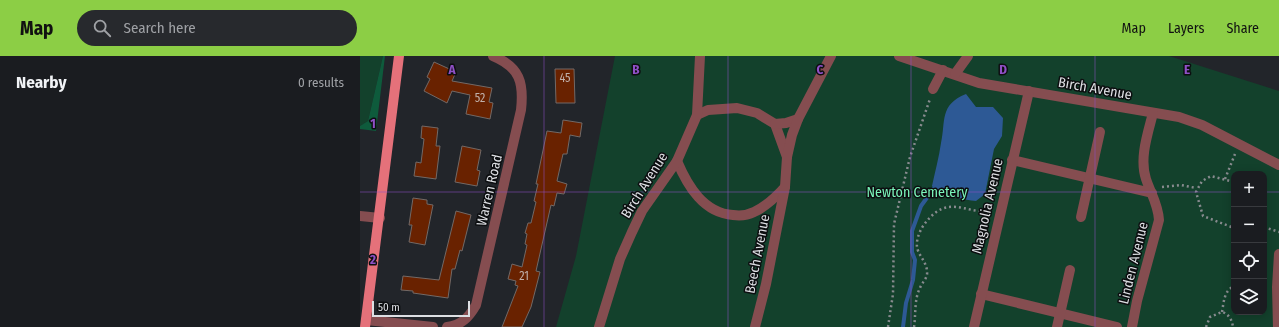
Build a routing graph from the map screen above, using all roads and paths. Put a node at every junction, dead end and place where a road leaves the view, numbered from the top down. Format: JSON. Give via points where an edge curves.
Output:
{"nodes":[{"id":1,"x":399,"y":56,"type":"edge"},
{"id":2,"x":493,"y":56,"type":"edge"},
{"id":3,"x":700,"y":56,"type":"edge"},
{"id":4,"x":831,"y":56,"type":"edge"},
{"id":5,"x":899,"y":56,"type":"edge"},
{"id":6,"x":968,"y":56,"type":"edge"},
{"id":7,"x":943,"y":70,"type":"junction"},
{"id":8,"x":955,"y":74,"type":"junction"},
{"id":9,"x":934,"y":89,"type":"joint"},
{"id":10,"x":1029,"y":91,"type":"junction"},
{"id":11,"x":1153,"y":113,"type":"junction"},
{"id":12,"x":697,"y":115,"type":"junction"},
{"id":13,"x":798,"y":119,"type":"junction"},
{"id":14,"x":775,"y":124,"type":"junction"},
{"id":15,"x":1100,"y":132,"type":"dead end"},
{"id":16,"x":1240,"y":145,"type":"junction"},
{"id":17,"x":787,"y":157,"type":"junction"},
{"id":18,"x":1012,"y":160,"type":"junction"},
{"id":19,"x":678,"y":162,"type":"junction"},
{"id":20,"x":1279,"y":165,"type":"edge"},
{"id":21,"x":1090,"y":179,"type":"junction"},
{"id":22,"x":1225,"y":179,"type":"junction"},
{"id":23,"x":1231,"y":181,"type":"edge"},
{"id":24,"x":785,"y":187,"type":"junction"},
{"id":25,"x":1196,"y":188,"type":"junction"},
{"id":26,"x":1152,"y":193,"type":"junction"},
{"id":27,"x":1000,"y":213,"type":"junction"},
{"id":28,"x":360,"y":216,"type":"edge"},
{"id":29,"x":1081,"y":217,"type":"dead end"},
{"id":30,"x":380,"y":218,"type":"junction"},
{"id":31,"x":1231,"y":227,"type":"edge"},
{"id":32,"x":1267,"y":228,"type":"edge"},
{"id":33,"x":1279,"y":232,"type":"edge"},
{"id":34,"x":1279,"y":254,"type":"edge"},
{"id":35,"x":1070,"y":270,"type":"dead end"},
{"id":36,"x":1231,"y":287,"type":"edge"},
{"id":37,"x":981,"y":294,"type":"junction"},
{"id":38,"x":1222,"y":312,"type":"junction"},
{"id":39,"x":1060,"y":313,"type":"junction"},
{"id":40,"x":365,"y":324,"type":"edge"},
{"id":41,"x":433,"y":327,"type":"edge"},
{"id":42,"x":447,"y":327,"type":"edge"},
{"id":43,"x":599,"y":327,"type":"edge"},
{"id":44,"x":755,"y":327,"type":"edge"},
{"id":45,"x":888,"y":327,"type":"edge"},
{"id":46,"x":914,"y":327,"type":"edge"},
{"id":47,"x":974,"y":327,"type":"edge"},
{"id":48,"x":1057,"y":327,"type":"edge"},
{"id":49,"x":1117,"y":327,"type":"edge"},
{"id":50,"x":1132,"y":327,"type":"edge"},
{"id":51,"x":1206,"y":327,"type":"edge"},
{"id":52,"x":1233,"y":327,"type":"edge"},
{"id":53,"x":1278,"y":327,"type":"edge"}],
"edges":[{"from":1,"to":30,"type":"main road"},
{"from":2,"to":42,"type":"street","name":"Warren Road","via":[[512,67],[518,76],[523,89],[521,110],[476,305],[468,317],[456,326]]},
{"from":3,"to":12,"type":"street","name":"Birch Avenue"},
{"from":4,"to":13,"type":"street"},
{"from":5,"to":7,"type":"street","name":"Birch Avenue"},
{"from":6,"to":8,"type":"street"},
{"from":7,"to":8,"type":"street","name":"Birch Avenue"},
{"from":7,"to":9,"type":"street"},
{"from":8,"to":10,"type":"street","name":"Birch Avenue","via":[[979,83]]},
{"from":9,"to":45,"type":"path","via":[[910,157],[894,224],[893,294]]},
{"from":10,"to":11,"type":"street","name":"Birch Avenue"},
{"from":10,"to":18,"type":"street","name":"Magnolia Avenue"},
{"from":11,"to":16,"type":"street","name":"Birch Avenue","via":[[1179,117],[1202,125]]},
{"from":11,"to":26,"type":"street","name":"Linden Avenue","via":[[1143,164]]},
{"from":12,"to":14,"type":"street","via":[[708,110],[737,108],[757,113]]},
{"from":12,"to":19,"type":"street","name":"Birch Avenue"},
{"from":13,"to":14,"type":"street"},
{"from":13,"to":17,"type":"street"},
{"from":14,"to":17,"type":"street"},
{"from":15,"to":21,"type":"street"},
{"from":16,"to":20,"type":"street","name":"Birch Avenue"},
{"from":16,"to":22,"type":"path"},
{"from":17,"to":24,"type":"street"},
{"from":18,"to":21,"type":"street"},
{"from":18,"to":27,"type":"street","name":"Magnolia Avenue"},
{"from":19,"to":24,"type":"street","via":[[684,177],[703,203],[716,212],[728,215],[753,213],[768,204]]},
{"from":19,"to":43,"type":"street","name":"Birch Avenue","via":[[642,211],[611,284]]},
{"from":21,"to":26,"type":"street"},
{"from":21,"to":29,"type":"street"},
{"from":22,"to":23,"type":"path"},
{"from":22,"to":25,"type":"path","via":[[1211,176]]},
{"from":24,"to":44,"type":"street","name":"Beech Avenue"},
{"from":25,"to":26,"type":"path","via":[[1174,185]]},
{"from":25,"to":31,"type":"path","via":[[1203,216]]},
{"from":26,"to":50,"type":"street","name":"Linden Avenue","via":[[1159,220]]},
{"from":27,"to":37,"type":"street","name":"Magnolia Avenue"},
{"from":27,"to":46,"type":"path","via":[[944,206],[934,212],[924,224],[918,235],[917,249],[926,264],[927,272],[917,294]]},
{"from":28,"to":30,"type":"street"},
{"from":30,"to":40,"type":"main road"},
{"from":32,"to":33,"type":"path"},
{"from":34,"to":53,"type":"street"},
{"from":35,"to":39,"type":"street"},
{"from":36,"to":38,"type":"path","via":[[1226,294]]},
{"from":37,"to":39,"type":"street"},
{"from":37,"to":47,"type":"street","name":"Magnolia Avenue"},
{"from":38,"to":51,"type":"path","via":[[1210,317]]},
{"from":38,"to":52,"type":"path","via":[[1232,320]]},
{"from":39,"to":48,"type":"street"},
{"from":39,"to":49,"type":"street"},
{"from":40,"to":41,"type":"street"}]}
